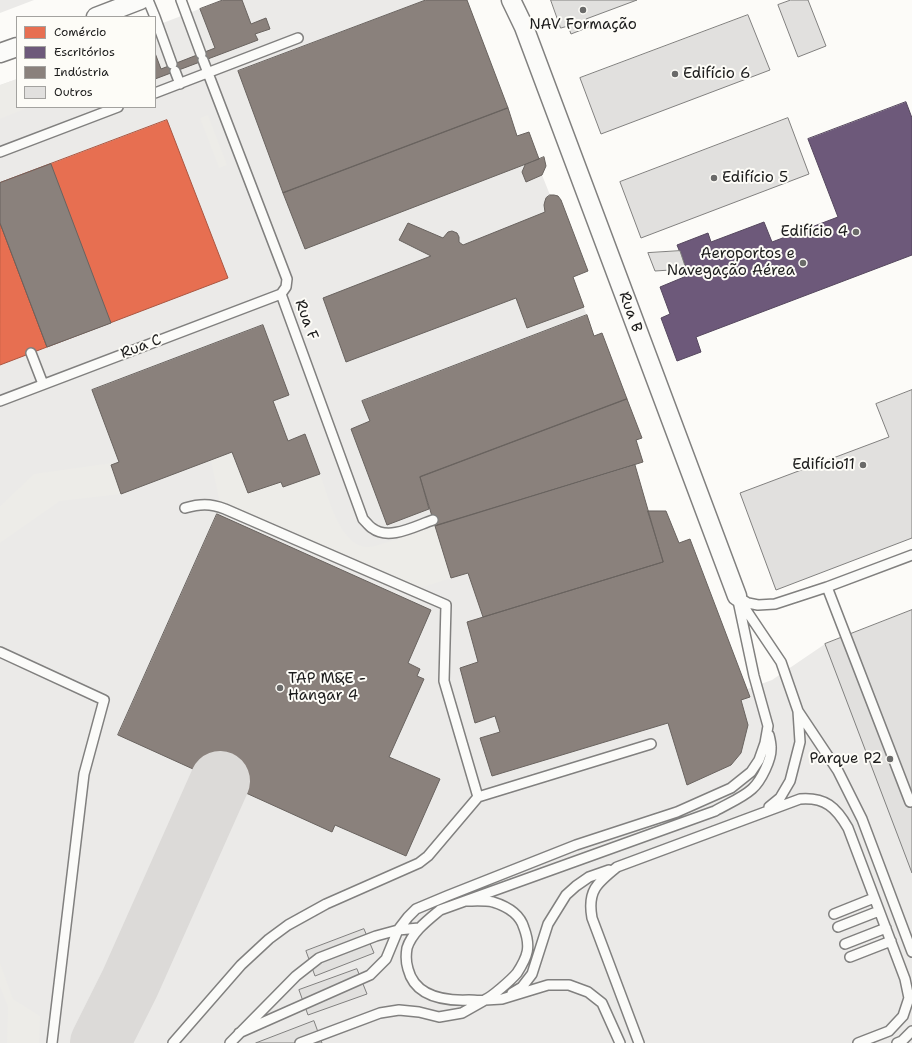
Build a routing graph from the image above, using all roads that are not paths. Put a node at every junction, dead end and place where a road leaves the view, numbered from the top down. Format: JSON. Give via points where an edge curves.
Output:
{"nodes":[{"id":1,"x":140,"y":0,"type":"edge"},
{"id":2,"x":148,"y":0,"type":"edge"},
{"id":3,"x":181,"y":0,"type":"edge"},
{"id":4,"x":511,"y":0,"type":"edge"},
{"id":5,"x":518,"y":0,"type":"edge"},
{"id":6,"x":99,"y":16,"type":"edge"},
{"id":7,"x":155,"y":16,"type":"edge"},
{"id":8,"x":156,"y":20,"type":"edge"},
{"id":9,"x":524,"y":27,"type":"junction"},
{"id":10,"x":298,"y":38,"type":"dead end"},
{"id":11,"x":16,"y":47,"type":"edge"},
{"id":12,"x":0,"y":53,"type":"edge"},
{"id":13,"x":208,"y":73,"type":"junction"},
{"id":14,"x":180,"y":84,"type":"junction"},
{"id":15,"x":156,"y":93,"type":"edge"},
{"id":16,"x":115,"y":108,"type":"edge"},
{"id":17,"x":0,"y":152,"type":"edge"},
{"id":18,"x":281,"y":294,"type":"junction"},
{"id":19,"x":31,"y":353,"type":"dead end"},
{"id":20,"x":43,"y":384,"type":"junction"},
{"id":21,"x":0,"y":401,"type":"edge"},
{"id":22,"x":185,"y":508,"type":"dead end"},
{"id":23,"x":433,"y":520,"type":"dead end"},
{"id":24,"x":912,"y":555,"type":"edge"},
{"id":25,"x":827,"y":587,"type":"junction"},
{"id":26,"x":737,"y":596,"type":"junction"},
{"id":27,"x":0,"y":652,"type":"edge"},
{"id":28,"x":798,"y":711,"type":"junction"},
{"id":29,"x":768,"y":726,"type":"junction"},
{"id":30,"x":651,"y":744,"type":"dead end"},
{"id":31,"x":478,"y":797,"type":"junction"},
{"id":32,"x":912,"y":801,"type":"edge"},
{"id":33,"x":764,"y":812,"type":"junction"},
{"id":34,"x":617,"y":867,"type":"junction"},
{"id":35,"x":874,"y":898,"type":"junction"},
{"id":36,"x":465,"y":901,"type":"junction"},
{"id":37,"x":879,"y":911,"type":"junction"},
{"id":38,"x":834,"y":914,"type":"dead end"},
{"id":39,"x":838,"y":927,"type":"dead end"},
{"id":40,"x":419,"y":928,"type":"junction"},
{"id":41,"x":886,"y":928,"type":"junction"},
{"id":42,"x":398,"y":930,"type":"junction"},
{"id":43,"x":891,"y":941,"type":"junction"},
{"id":44,"x":845,"y":944,"type":"dead end"},
{"id":45,"x":912,"y":952,"type":"edge"},
{"id":46,"x":850,"y":957,"type":"dead end"},
{"id":47,"x":502,"y":999,"type":"junction"},
{"id":48,"x":485,"y":1000,"type":"junction"},
{"id":49,"x":912,"y":1031,"type":"edge"},
{"id":50,"x":239,"y":1032,"type":"junction"},
{"id":51,"x":52,"y":1043,"type":"edge"},
{"id":52,"x":173,"y":1043,"type":"edge"},
{"id":53,"x":230,"y":1043,"type":"edge"},
{"id":54,"x":300,"y":1043,"type":"edge"},
{"id":55,"x":620,"y":1043,"type":"edge"},
{"id":56,"x":640,"y":1043,"type":"edge"},
{"id":57,"x":858,"y":1043,"type":"edge"},
{"id":58,"x":897,"y":1043,"type":"edge"}],
"edges":[{"from":1,"to":6,"type":"street"},
{"from":2,"to":7,"type":"lane"},
{"from":3,"to":13,"type":"lane","name":"Rua F"},
{"from":4,"to":9,"type":"street"},
{"from":5,"to":9,"type":"street"},
{"from":8,"to":14,"type":"lane"},
{"from":9,"to":26,"type":"street","name":"Rua B"},
{"from":10,"to":13,"type":"lane"},
{"from":11,"to":12,"type":"street"},
{"from":13,"to":14,"type":"lane"},
{"from":13,"to":18,"type":"lane","name":"Rua F","via":[[287,279],[286,287]]},
{"from":14,"to":15,"type":"lane"},
{"from":16,"to":17,"type":"lane"},
{"from":18,"to":20,"type":"lane","name":"Rua C"},
{"from":18,"to":23,"type":"lane","name":"Rua F","via":[[363,519],[372,529],[386,534]]},
{"from":19,"to":20,"type":"lane"},
{"from":20,"to":21,"type":"lane","name":"Rua C"},
{"from":22,"to":31,"type":"lane","via":[[201,504],[225,508],[446,606],[444,681]]},
{"from":24,"to":25,"type":"lane"},
{"from":25,"to":26,"type":"lane","via":[[774,604],[748,603]]},
{"from":25,"to":32,"type":"lane","via":[[910,802]]},
{"from":26,"to":28,"type":"lane","via":[[781,662]]},
{"from":26,"to":29,"type":"lane","via":[[754,676]]},
{"from":27,"to":51,"type":"lane","via":[[104,700],[84,774]]},
{"from":28,"to":33,"type":"lane","via":[[800,742],[790,781],[780,798]]},
{"from":28,"to":45,"type":"lane","via":[[838,771],[862,819]]},
{"from":29,"to":36,"type":"lane","via":[[772,748],[769,762],[753,788],[735,801]]},
{"from":29,"to":42,"type":"lane","via":[[759,760],[751,772],[731,788],[677,812],[576,845],[416,909]]},
{"from":30,"to":31,"type":"lane"},
{"from":31,"to":52,"type":"lane","via":[[428,856],[419,863],[309,912],[269,940],[241,965]]},
{"from":33,"to":34,"type":"lane"},
{"from":33,"to":35,"type":"lane","via":[[809,798],[824,802],[839,812],[848,828]]},
{"from":34,"to":47,"type":"lane","via":[[588,878],[566,895],[548,924],[532,974],[522,986]]},
{"from":34,"to":56,"type":"lane","via":[[594,889],[590,908]]},
{"from":35,"to":37,"type":"lane"},
{"from":35,"to":38,"type":"lane"},
{"from":36,"to":40,"type":"lane","via":[[440,910]]},
{"from":36,"to":48,"type":"lane","via":[[492,902],[514,912],[524,925],[528,943],[524,961],[514,976]]},
{"from":37,"to":39,"type":"lane"},
{"from":37,"to":41,"type":"lane"},
{"from":40,"to":42,"type":"lane"},
{"from":40,"to":48,"type":"lane","via":[[407,948],[406,964],[410,977],[420,989],[431,996],[448,1000]]},
{"from":41,"to":43,"type":"lane"},
{"from":41,"to":44,"type":"lane"},
{"from":42,"to":50,"type":"lane","via":[[318,958]]},
{"from":42,"to":50,"type":"lane","via":[[386,959],[370,975]]},
{"from":43,"to":46,"type":"lane"},
{"from":43,"to":57,"type":"lane","via":[[909,998],[903,1016],[889,1031]]},
{"from":47,"to":48,"type":"lane"},
{"from":47,"to":55,"type":"lane","via":[[548,985],[569,985],[588,992],[602,1003]]},
{"from":48,"to":54,"type":"lane","via":[[462,1013],[440,1017],[399,1010],[380,1013]]},
{"from":49,"to":58,"type":"lane"},
{"from":50,"to":53,"type":"lane"}]}
